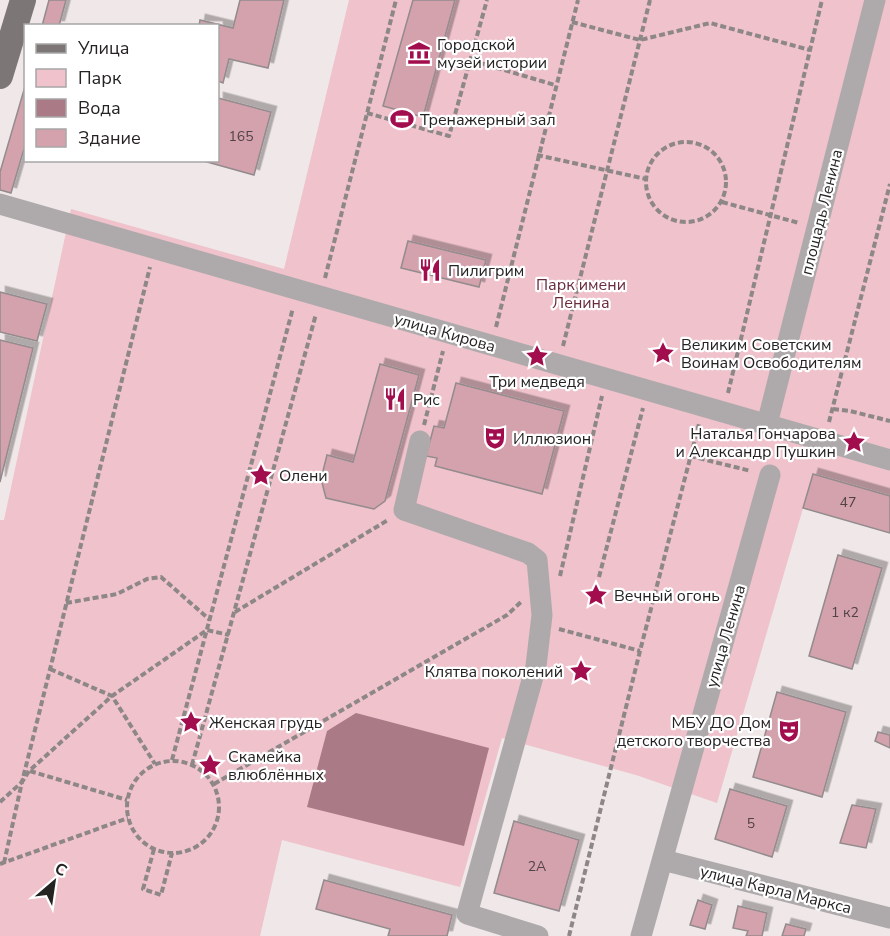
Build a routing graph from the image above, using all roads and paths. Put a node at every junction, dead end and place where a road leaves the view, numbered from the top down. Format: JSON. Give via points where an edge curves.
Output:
{"nodes":[{"id":1,"x":23,"y":0,"type":"edge"},
{"id":2,"x":396,"y":0,"type":"edge"},
{"id":3,"x":487,"y":0,"type":"edge"},
{"id":4,"x":578,"y":0,"type":"edge"},
{"id":5,"x":650,"y":0,"type":"edge"},
{"id":6,"x":822,"y":0,"type":"edge"},
{"id":7,"x":875,"y":0,"type":"edge"},
{"id":8,"x":572,"y":22,"type":"junction"},
{"id":9,"x":640,"y":40,"type":"junction"},
{"id":10,"x":810,"y":50,"type":"junction"},
{"id":11,"x":470,"y":60,"type":"junction"},
{"id":12,"x":0,"y":76,"type":"edge"},
{"id":13,"x":555,"y":85,"type":"junction"},
{"id":14,"x":367,"y":113,"type":"junction"},
{"id":15,"x":537,"y":155,"type":"junction"},
{"id":16,"x":607,"y":171,"type":"junction"},
{"id":17,"x":646,"y":179,"type":"junction"},
{"id":18,"x":890,"y":185,"type":"edge"},
{"id":19,"x":722,"y":202,"type":"junction"},
{"id":20,"x":0,"y":204,"type":"edge"},
{"id":21,"x":772,"y":214,"type":"junction"},
{"id":22,"x":816,"y":234,"type":"junction"},
{"id":23,"x":155,"y":248,"type":"junction"},
{"id":24,"x":298,"y":290,"type":"junction"},
{"id":25,"x":320,"y":296,"type":"junction"},
{"id":26,"x":448,"y":333,"type":"junction"},
{"id":27,"x":491,"y":345,"type":"junction"},
{"id":28,"x":558,"y":364,"type":"junction"},
{"id":29,"x":606,"y":378,"type":"junction"},
{"id":30,"x":648,"y":390,"type":"junction"},
{"id":31,"x":713,"y":409,"type":"junction"},
{"id":32,"x":832,"y":409,"type":"junction"},
{"id":33,"x":890,"y":422,"type":"edge"},
{"id":34,"x":767,"y":424,"type":"junction"},
{"id":35,"x":824,"y":440,"type":"junction"},
{"id":36,"x":420,"y":441,"type":"joint"},
{"id":37,"x":690,"y":456,"type":"junction"},
{"id":38,"x":890,"y":460,"type":"edge"},
{"id":39,"x":771,"y":475,"type":"joint"},
{"id":40,"x":404,"y":510,"type":"junction"},
{"id":41,"x":600,"y":578,"type":"dead end"},
{"id":42,"x":549,"y":583,"type":"junction"},
{"id":43,"x":66,"y":603,"type":"junction"},
{"id":44,"x":235,"y":613,"type":"junction"},
{"id":45,"x":210,"y":620,"type":"junction"},
{"id":46,"x":541,"y":624,"type":"junction"},
{"id":47,"x":207,"y":630,"type":"junction"},
{"id":48,"x":229,"y":635,"type":"junction"},
{"id":49,"x":640,"y":651,"type":"junction"},
{"id":50,"x":50,"y":669,"type":"junction"},
{"id":51,"x":112,"y":696,"type":"junction"},
{"id":52,"x":172,"y":760,"type":"junction"},
{"id":53,"x":155,"y":764,"type":"junction"},
{"id":54,"x":192,"y":765,"type":"junction"},
{"id":55,"x":29,"y":771,"type":"junction"},
{"id":56,"x":21,"y":782,"type":"junction"},
{"id":57,"x":214,"y":784,"type":"junction"},
{"id":58,"x":127,"y":800,"type":"junction"},
{"id":59,"x":0,"y":802,"type":"edge"},
{"id":60,"x":128,"y":818,"type":"junction"},
{"id":61,"x":154,"y":849,"type":"junction"},
{"id":62,"x":172,"y":853,"type":"junction"},
{"id":63,"x":663,"y":860,"type":"junction"},
{"id":64,"x":2,"y":864,"type":"edge"},
{"id":65,"x":890,"y":918,"type":"edge"},
{"id":66,"x":538,"y":936,"type":"edge"},
{"id":67,"x":569,"y":936,"type":"edge"},
{"id":68,"x":641,"y":936,"type":"edge"}],
"edges":[{"from":1,"to":12,"type":"main road"},
{"from":2,"to":14,"type":"path"},
{"from":3,"to":11,"type":"path"},
{"from":4,"to":8,"type":"path"},
{"from":5,"to":9,"type":"path"},
{"from":6,"to":10,"type":"path"},
{"from":7,"to":22,"type":"street","name":"площадь Ленина"},
{"from":8,"to":9,"type":"path"},
{"from":8,"to":13,"type":"path"},
{"from":9,"to":10,"type":"path","via":[[710,23]]},
{"from":9,"to":16,"type":"path"},
{"from":10,"to":21,"type":"path"},
{"from":11,"to":13,"type":"path"},
{"from":11,"to":14,"type":"path","via":[[449,136]]},
{"from":13,"to":15,"type":"path"},
{"from":14,"to":25,"type":"path"},
{"from":15,"to":16,"type":"path"},
{"from":15,"to":27,"type":"path"},
{"from":16,"to":17,"type":"path"},
{"from":16,"to":28,"type":"path"},
{"from":17,"to":19,"type":"path","via":[[653,206],[675,221],[702,220]]},
{"from":17,"to":19,"type":"path","via":[[656,155],[678,142],[691,142],[715,153],[722,164],[727,176]]},
{"from":18,"to":32,"type":"path"},
{"from":19,"to":21,"type":"path"},
{"from":20,"to":23,"type":"street","name":"улица Кирова"},
{"from":21,"to":22,"type":"path","via":[[796,220]]},
{"from":21,"to":31,"type":"path"},
{"from":22,"to":34,"type":"street","name":"площадь Ленина"},
{"from":23,"to":24,"type":"street","name":"улица Кирова"},
{"from":23,"to":43,"type":"path"},
{"from":24,"to":25,"type":"street","name":"улица Кирова"},
{"from":24,"to":45,"type":"path"},
{"from":25,"to":26,"type":"street","name":"улица Кирова"},
{"from":25,"to":44,"type":"path"},
{"from":26,"to":27,"type":"street","name":"улица Кирова"},
{"from":26,"to":36,"type":"path"},
{"from":27,"to":28,"type":"street","name":"улица Кирова"},
{"from":28,"to":29,"type":"street","name":"улица Кирова"},
{"from":29,"to":30,"type":"street","name":"улица Кирова"},
{"from":29,"to":42,"type":"path"},
{"from":30,"to":31,"type":"street","name":"улица Кирова"},
{"from":30,"to":41,"type":"path"},
{"from":31,"to":34,"type":"street","name":"улица Кирова"},
{"from":31,"to":37,"type":"path"},
{"from":32,"to":33,"type":"path"},
{"from":32,"to":35,"type":"path"},
{"from":34,"to":35,"type":"street","name":"улица Кирова"},
{"from":35,"to":38,"type":"street","name":"улица Кирова"},
{"from":36,"to":40,"type":"street"},
{"from":37,"to":39,"type":"path"},
{"from":37,"to":49,"type":"path"},
{"from":39,"to":63,"type":"street","name":"улица Ленина"},
{"from":40,"to":42,"type":"street","via":[[528,553],[537,560]]},
{"from":40,"to":44,"type":"path"},
{"from":42,"to":46,"type":"street"},
{"from":42,"to":57,"type":"path","via":[[507,615]]},
{"from":43,"to":45,"type":"path","via":[[117,594],[160,577]]},
{"from":43,"to":50,"type":"path"},
{"from":44,"to":48,"type":"path"},
{"from":45,"to":47,"type":"path"},
{"from":46,"to":49,"type":"path"},
{"from":46,"to":66,"type":"street","via":[[536,666],[467,914]]},
{"from":47,"to":48,"type":"path"},
{"from":47,"to":51,"type":"path"},
{"from":47,"to":52,"type":"path"},
{"from":48,"to":54,"type":"path"},
{"from":49,"to":67,"type":"path"},
{"from":50,"to":51,"type":"path"},
{"from":50,"to":56,"type":"path"},
{"from":51,"to":53,"type":"path"},
{"from":51,"to":55,"type":"path"},
{"from":52,"to":53,"type":"path"},
{"from":52,"to":54,"type":"path"},
{"from":53,"to":58,"type":"path","via":[[136,778]]},
{"from":54,"to":57,"type":"path"},
{"from":55,"to":56,"type":"path"},
{"from":55,"to":58,"type":"path"},
{"from":56,"to":59,"type":"path"},
{"from":56,"to":64,"type":"path"},
{"from":57,"to":62,"type":"path","via":[[219,811],[209,836],[199,846]]},
{"from":58,"to":60,"type":"path"},
{"from":60,"to":61,"type":"path","via":[[138,837]]},
{"from":60,"to":64,"type":"path"},
{"from":61,"to":62,"type":"path"},
{"from":61,"to":62,"type":"path","via":[[143,889],[160,895]]},
{"from":63,"to":65,"type":"street","name":"улица Карла Маркса"},
{"from":63,"to":68,"type":"street","name":"улица Ленина"}]}
